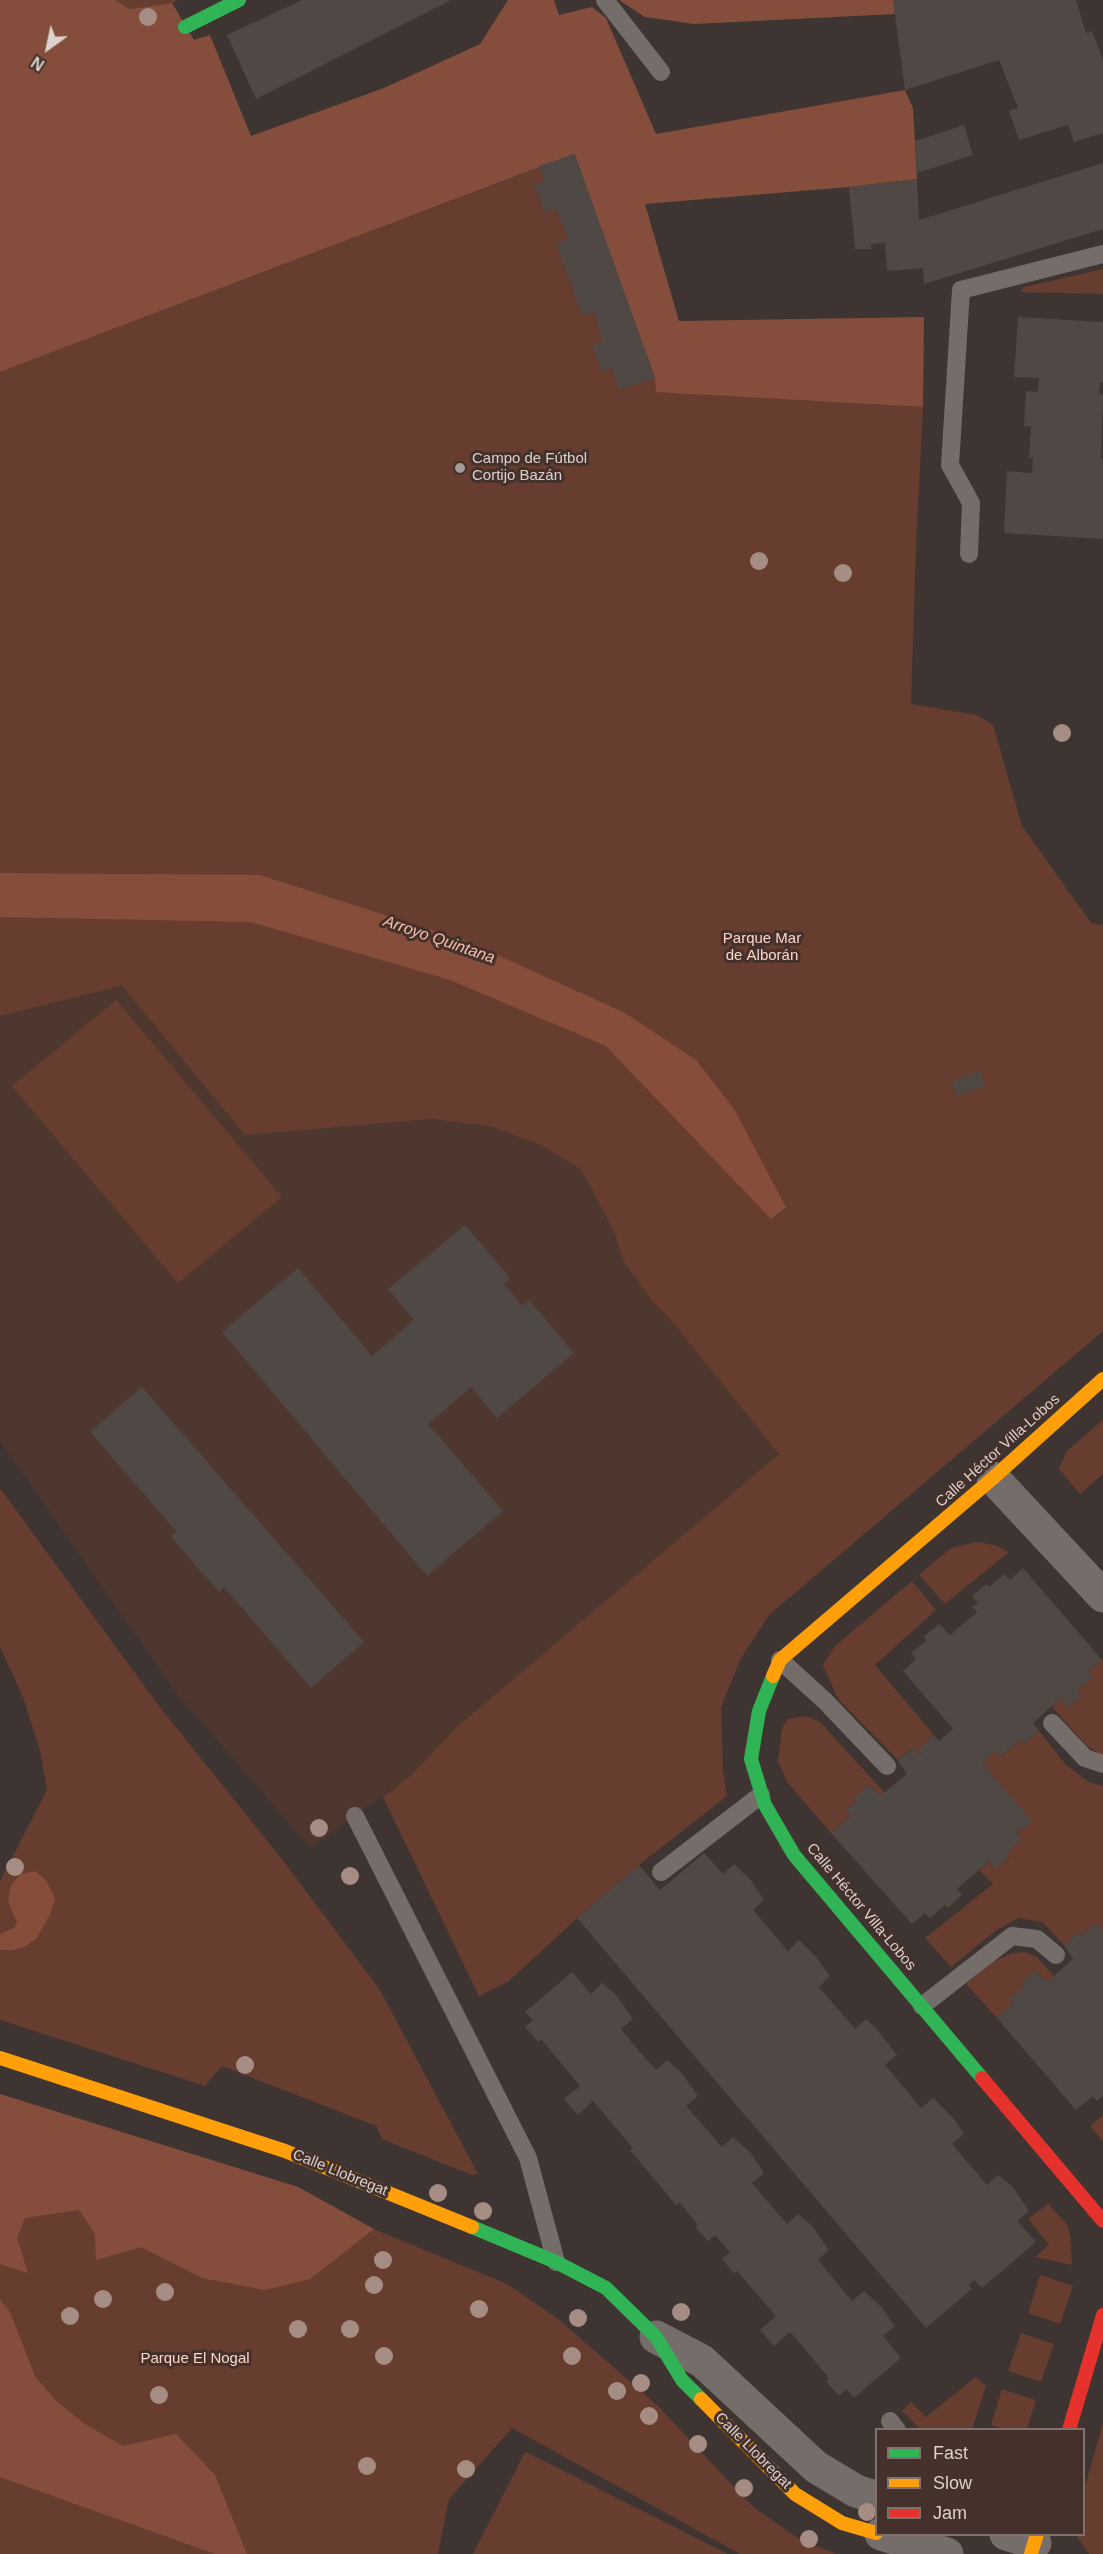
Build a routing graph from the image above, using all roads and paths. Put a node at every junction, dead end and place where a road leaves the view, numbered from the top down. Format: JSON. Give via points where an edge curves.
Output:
{"nodes":[{"id":1,"x":239,"y":0,"type":"edge"},
{"id":2,"x":605,"y":0,"type":"edge"},
{"id":3,"x":185,"y":27,"type":"dead end"},
{"id":4,"x":661,"y":72,"type":"dead end"},
{"id":5,"x":1103,"y":254,"type":"edge"},
{"id":6,"x":969,"y":554,"type":"dead end"},
{"id":7,"x":1103,"y":1379,"type":"edge"},
{"id":8,"x":993,"y":1478,"type":"junction"},
{"id":9,"x":1103,"y":1596,"type":"edge"},
{"id":10,"x":780,"y":1660,"type":"junction"},
{"id":11,"x":1052,"y":1723,"type":"dead end"},
{"id":12,"x":1103,"y":1764,"type":"edge"},
{"id":13,"x":887,"y":1766,"type":"dead end"},
{"id":14,"x":761,"y":1795,"type":"junction"},
{"id":15,"x":355,"y":1816,"type":"dead end"},
{"id":16,"x":661,"y":1872,"type":"dead end"},
{"id":17,"x":1056,"y":1955,"type":"dead end"},
{"id":18,"x":922,"y":2006,"type":"junction"},
{"id":19,"x":0,"y":2058,"type":"edge"},
{"id":20,"x":1103,"y":2221,"type":"edge"},
{"id":21,"x":556,"y":2262,"type":"junction"},
{"id":22,"x":1103,"y":2314,"type":"edge"},
{"id":23,"x":656,"y":2337,"type":"junction"},
{"id":24,"x":1070,"y":2428,"type":"edge"},
{"id":25,"x":875,"y":2497,"type":"edge"},
{"id":26,"x":875,"y":2533,"type":"edge"},
{"id":27,"x":884,"y":2536,"type":"edge"},
{"id":28,"x":947,"y":2554,"type":"edge"}],
"edges":[{"from":1,"to":3,"type":"street"},
{"from":2,"to":4,"type":"lane"},
{"from":5,"to":6,"type":"lane","via":[[961,290],[950,465],[971,503]]},
{"from":7,"to":8,"type":"street","name":"Calle Héctor Villa-Lobos"},
{"from":8,"to":9,"type":"street"},
{"from":8,"to":10,"type":"street","name":"Calle Héctor Villa-Lobos"},
{"from":10,"to":13,"type":"lane"},
{"from":10,"to":14,"type":"street","name":"Calle Héctor Villa-Lobos","via":[[759,1711],[751,1759]]},
{"from":11,"to":12,"type":"lane","via":[[1085,1758]]},
{"from":14,"to":16,"type":"lane"},
{"from":14,"to":18,"type":"street","name":"Calle Héctor Villa-Lobos","via":[[794,1855]]},
{"from":15,"to":21,"type":"lane","via":[[528,2158]]},
{"from":17,"to":18,"type":"lane","via":[[1037,1939],[1012,1936]]},
{"from":18,"to":20,"type":"street","name":"Calle Héctor Villa-Lobos"},
{"from":19,"to":21,"type":"street","name":"Calle Llobregat","via":[[285,2151]]},
{"from":21,"to":23,"type":"street","name":"Calle Llobregat","via":[[606,2288]]},
{"from":22,"to":24,"type":"street"},
{"from":23,"to":25,"type":"street","name":"Calle Llobregat","via":[[702,2361],[816,2467],[856,2491]]},
{"from":23,"to":26,"type":"street","name":"Calle Llobregat","via":[[682,2379],[795,2494],[842,2523]]},
{"from":27,"to":28,"type":"street"}]}
